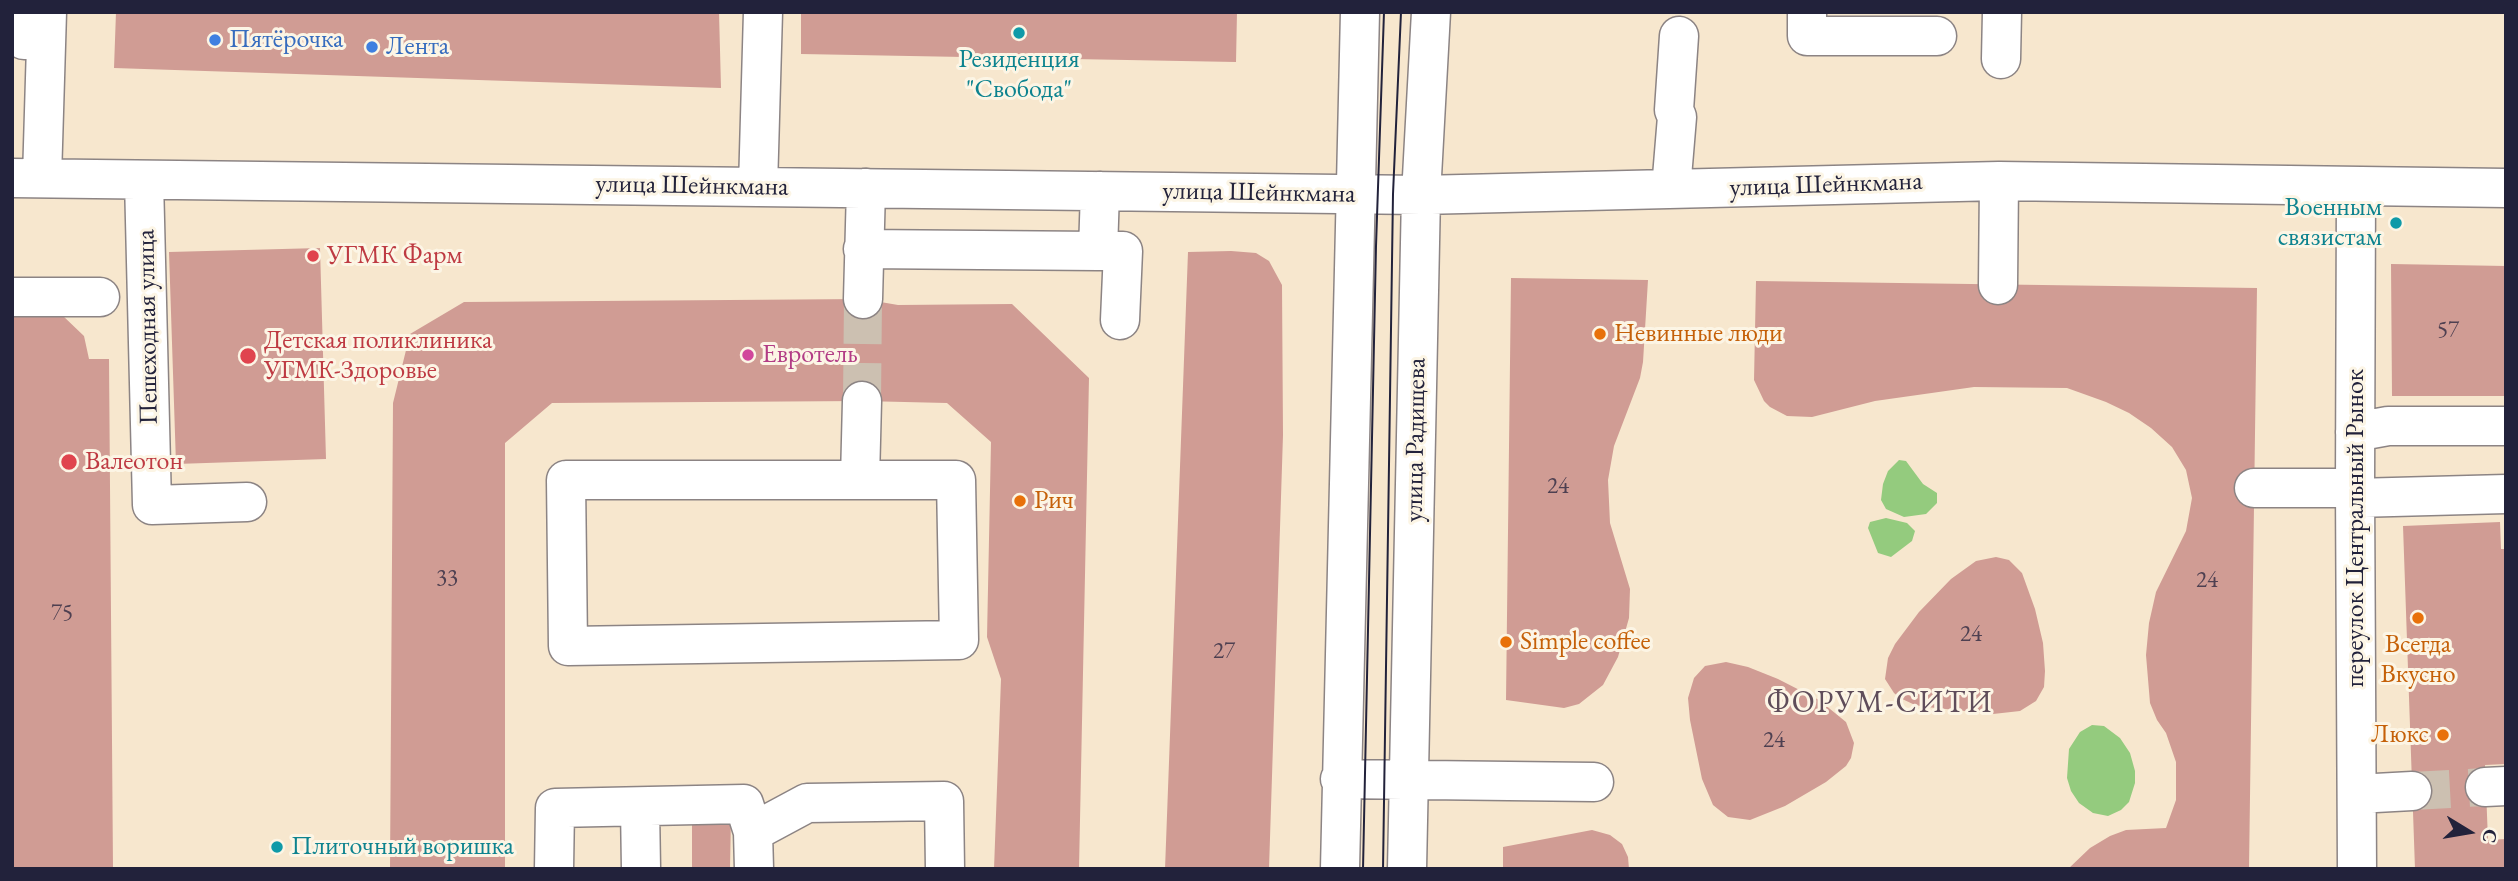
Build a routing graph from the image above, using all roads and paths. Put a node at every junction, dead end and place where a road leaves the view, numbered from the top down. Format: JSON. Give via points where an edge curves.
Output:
{"nodes":[{"id":1,"x":763,"y":12,"type":"edge"},
{"id":2,"x":1360,"y":12,"type":"edge"},
{"id":3,"x":1431,"y":12,"type":"edge"},
{"id":4,"x":1807,"y":12,"type":"edge"},
{"id":5,"x":2002,"y":12,"type":"edge"},
{"id":6,"x":12,"y":20,"type":"edge"},
{"id":7,"x":47,"y":26,"type":"edge"},
{"id":8,"x":1679,"y":36,"type":"dead end"},
{"id":9,"x":1937,"y":36,"type":"dead end"},
{"id":10,"x":2001,"y":59,"type":"dead end"},
{"id":11,"x":27,"y":178,"type":"edge"},
{"id":12,"x":144,"y":180,"type":"junction"},
{"id":13,"x":1999,"y":180,"type":"junction"},
{"id":14,"x":758,"y":187,"type":"junction"},
{"id":15,"x":2356,"y":187,"type":"junction"},
{"id":16,"x":866,"y":188,"type":"junction"},
{"id":17,"x":2506,"y":188,"type":"edge"},
{"id":18,"x":1671,"y":189,"type":"junction"},
{"id":19,"x":1100,"y":191,"type":"junction"},
{"id":20,"x":1356,"y":194,"type":"junction"},
{"id":21,"x":1421,"y":195,"type":"junction"},
{"id":22,"x":863,"y":249,"type":"junction"},
{"id":23,"x":1098,"y":251,"type":"junction"},
{"id":24,"x":1998,"y":285,"type":"dead end"},
{"id":25,"x":12,"y":297,"type":"edge"},
{"id":26,"x":100,"y":297,"type":"dead end"},
{"id":27,"x":863,"y":299,"type":"tunnel mouth"},
{"id":28,"x":1121,"y":320,"type":"dead end"},
{"id":29,"x":863,"y":401,"type":"tunnel mouth"},
{"id":30,"x":2506,"y":426,"type":"edge"},
{"id":31,"x":2355,"y":432,"type":"junction"},
{"id":32,"x":860,"y":479,"type":"junction"},
{"id":33,"x":2255,"y":488,"type":"dead end"},
{"id":34,"x":2355,"y":493,"type":"junction"},
{"id":35,"x":2506,"y":494,"type":"edge"},
{"id":36,"x":247,"y":502,"type":"dead end"},
{"id":37,"x":1340,"y":779,"type":"junction"},
{"id":38,"x":1409,"y":780,"type":"junction"},
{"id":39,"x":1594,"y":782,"type":"dead end"},
{"id":40,"x":2412,"y":791,"type":"tunnel mouth"},
{"id":41,"x":2357,"y":794,"type":"junction"},
{"id":42,"x":640,"y":807,"type":"junction"},
{"id":43,"x":753,"y":850,"type":"edge"},
{"id":44,"x":554,"y":869,"type":"edge"},
{"id":45,"x":641,"y":869,"type":"edge"},
{"id":46,"x":945,"y":869,"type":"edge"},
{"id":47,"x":1340,"y":869,"type":"edge"},
{"id":48,"x":1408,"y":869,"type":"edge"},
{"id":49,"x":2357,"y":869,"type":"edge"}],
"edges":[{"from":1,"to":14,"type":"street"},
{"from":2,"to":20,"type":"street"},
{"from":3,"to":21,"type":"street","name":"улица Радищева"},
{"from":4,"to":9,"type":"street","via":[[1807,36]]},
{"from":5,"to":10,"type":"street"},
{"from":6,"to":7,"type":"street","via":[[24,40]]},
{"from":7,"to":11,"type":"street"},
{"from":8,"to":18,"type":"street"},
{"from":11,"to":12,"type":"street","name":"улица Шейнкмана"},
{"from":12,"to":14,"type":"street","name":"улица Шейнкмана"},
{"from":12,"to":36,"type":"street","name":"Пешеходная улица","via":[[152,505]]},
{"from":13,"to":15,"type":"street","name":"улица Шейнкмана"},
{"from":13,"to":18,"type":"street","name":"улица Шейнкмана"},
{"from":13,"to":24,"type":"street"},
{"from":14,"to":16,"type":"street","name":"улица Шейнкмана"},
{"from":15,"to":17,"type":"street","name":"улица Шейнкмана"},
{"from":15,"to":31,"type":"street","name":"переулок Центральный Рынок"},
{"from":16,"to":19,"type":"street","name":"улица Шейнкмана"},
{"from":16,"to":22,"type":"street"},
{"from":18,"to":21,"type":"street","name":"улица Шейнкмана"},
{"from":19,"to":20,"type":"street","name":"улица Шейнкмана"},
{"from":19,"to":23,"type":"street"},
{"from":20,"to":21,"type":"street","name":"улица Шейнкмана"},
{"from":20,"to":37,"type":"street"},
{"from":21,"to":38,"type":"street","name":"улица Радищева"},
{"from":22,"to":23,"type":"street"},
{"from":22,"to":27,"type":"street"},
{"from":23,"to":28,"type":"street","via":[[1123,251]]},
{"from":25,"to":26,"type":"street"},
{"from":29,"to":32,"type":"street"},
{"from":30,"to":31,"type":"street","via":[[2388,426]]},
{"from":31,"to":34,"type":"street","name":"переулок Центральный Рынок"},
{"from":32,"to":32,"type":"street","via":[[566,480],[568,646],[959,640],[956,480]]},
{"from":33,"to":34,"type":"street"},
{"from":34,"to":35,"type":"street"},
{"from":34,"to":41,"type":"street","name":"переулок Центральный Рынок"},
{"from":37,"to":38,"type":"street"},
{"from":37,"to":47,"type":"street"},
{"from":38,"to":39,"type":"street"},
{"from":38,"to":48,"type":"street","name":"улица Радищева"},
{"from":40,"to":41,"type":"street"},
{"from":41,"to":49,"type":"street","name":"переулок Центральный Рынок"},
{"from":42,"to":43,"type":"street","via":[[744,804]]},
{"from":42,"to":44,"type":"street","via":[[555,808]]},
{"from":42,"to":45,"type":"street"},
{"from":43,"to":46,"type":"street","via":[[807,803],[944,801]]}]}
